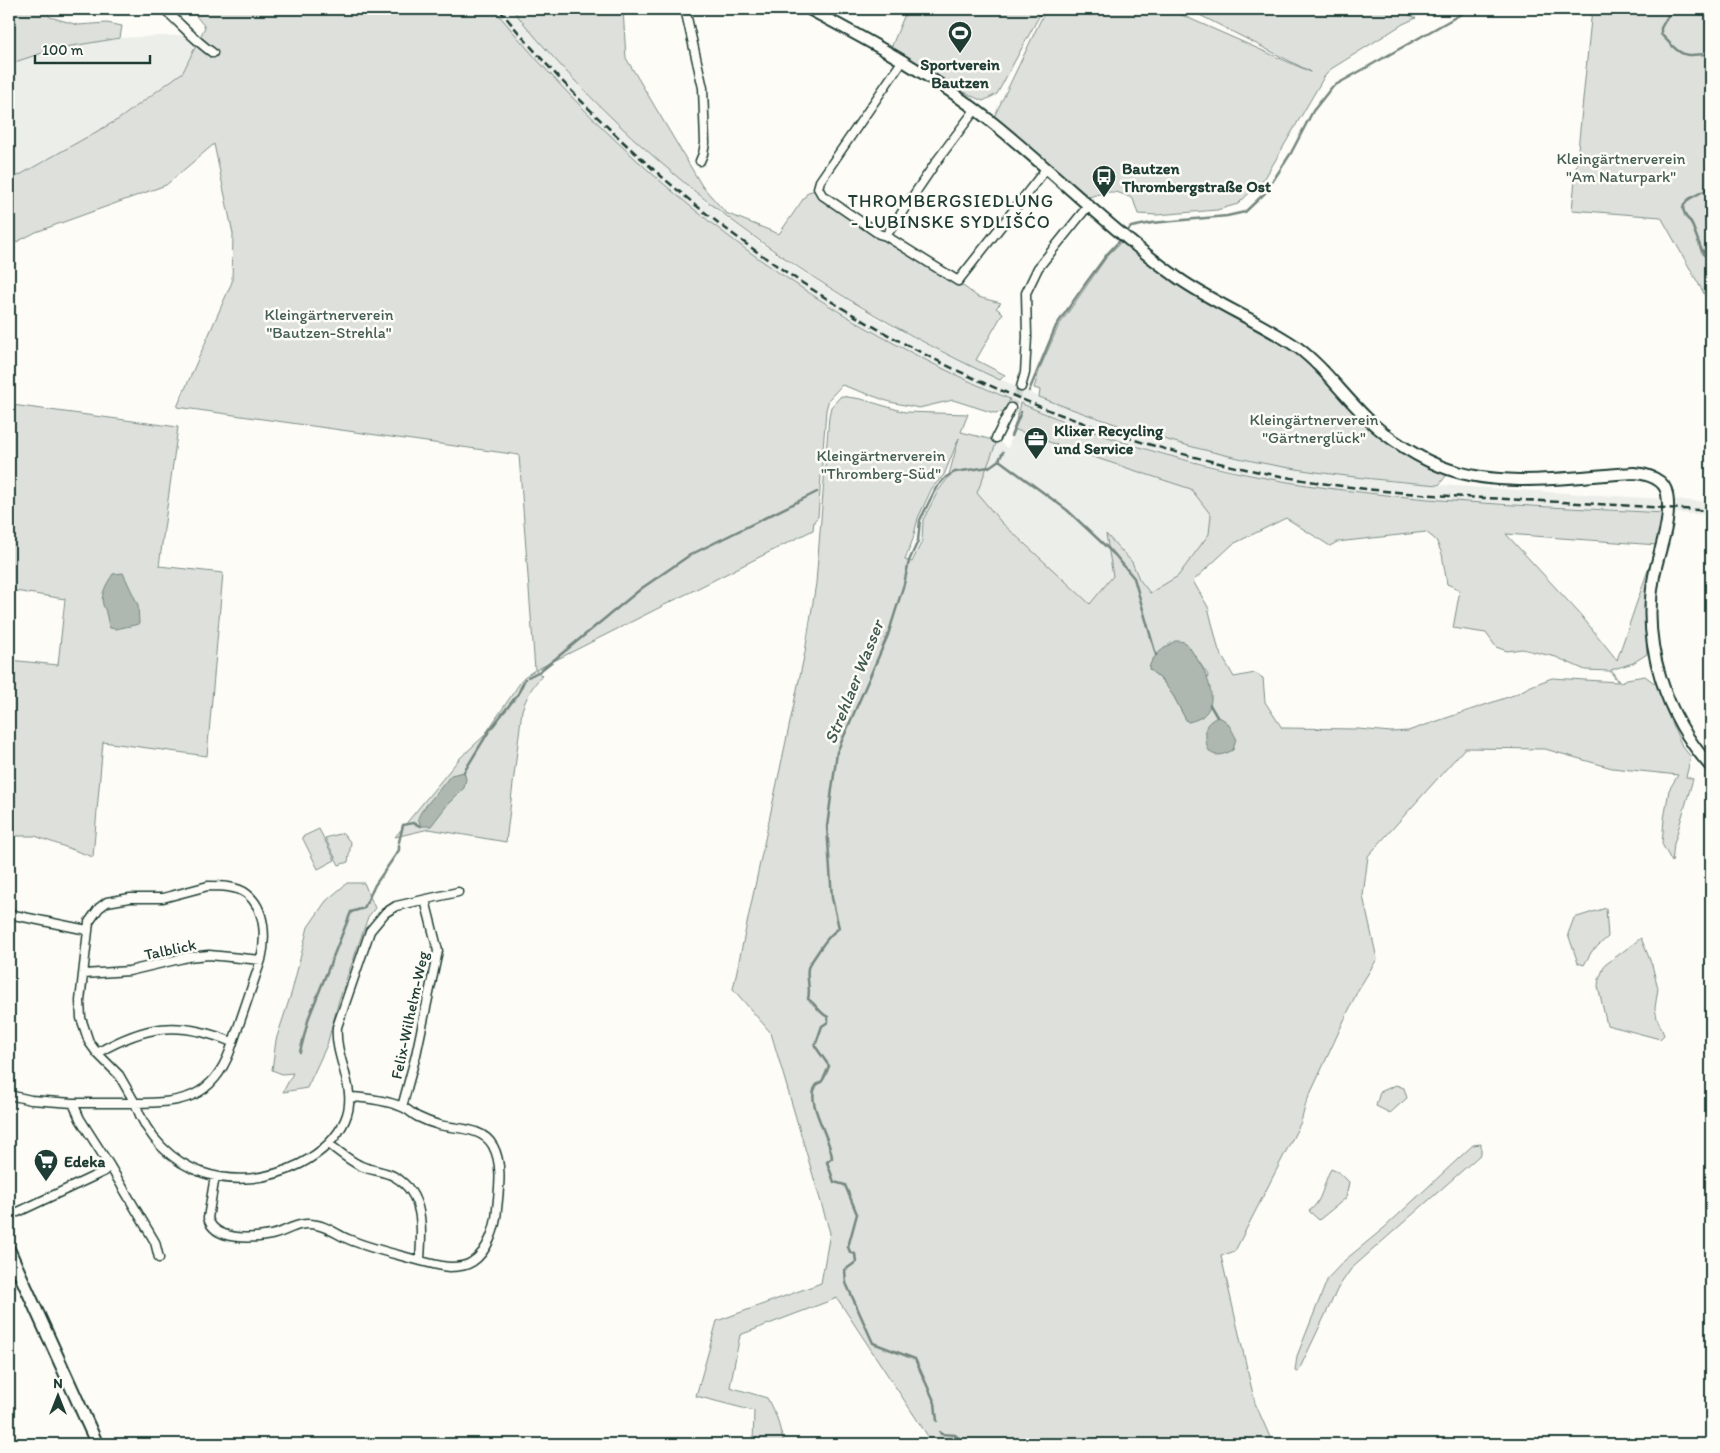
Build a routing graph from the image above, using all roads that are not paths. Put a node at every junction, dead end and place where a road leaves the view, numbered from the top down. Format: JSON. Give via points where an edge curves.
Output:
{"nodes":[{"id":1,"x":164,"y":9,"type":"edge"},
{"id":2,"x":685,"y":9,"type":"edge"},
{"id":3,"x":809,"y":9,"type":"edge"},
{"id":4,"x":213,"y":53,"type":"dead end"},
{"id":5,"x":903,"y":60,"type":"junction"},
{"id":6,"x":975,"y":110,"type":"junction"},
{"id":7,"x":700,"y":161,"type":"dead end"},
{"id":8,"x":1046,"y":169,"type":"junction"},
{"id":9,"x":1088,"y":206,"type":"junction"},
{"id":10,"x":886,"y":236,"type":"junction"},
{"id":11,"x":1021,"y":387,"type":"tunnel mouth"},
{"id":12,"x":1011,"y":408,"type":"tunnel mouth"},
{"id":13,"x":996,"y":438,"type":"dead end"},
{"id":14,"x":1711,"y":767,"type":"edge"},
{"id":15,"x":458,"y":892,"type":"dead end"},
{"id":16,"x":425,"y":900,"type":"junction"},
{"id":17,"x":9,"y":914,"type":"edge"},
{"id":18,"x":87,"y":930,"type":"junction"},
{"id":19,"x":261,"y":960,"type":"junction"},
{"id":20,"x":84,"y":974,"type":"junction"},
{"id":21,"x":232,"y":1042,"type":"junction"},
{"id":22,"x":97,"y":1054,"type":"junction"},
{"id":23,"x":9,"y":1096,"type":"edge"},
{"id":24,"x":350,"y":1097,"type":"junction"},
{"id":25,"x":73,"y":1103,"type":"junction"},
{"id":26,"x":135,"y":1103,"type":"junction"},
{"id":27,"x":402,"y":1107,"type":"junction"},
{"id":28,"x":329,"y":1144,"type":"junction"},
{"id":29,"x":110,"y":1166,"type":"junction"},
{"id":30,"x":215,"y":1176,"type":"junction"},
{"id":31,"x":18,"y":1212,"type":"dead end"},
{"id":32,"x":9,"y":1250,"type":"edge"},
{"id":33,"x":160,"y":1258,"type":"dead end"},
{"id":34,"x":420,"y":1260,"type":"junction"},
{"id":35,"x":97,"y":1444,"type":"edge"}],
"edges":[{"from":1,"to":4,"type":"street","via":[[194,40]]},
{"from":2,"to":7,"type":"street","via":[[702,88],[705,143]]},
{"from":3,"to":5,"type":"street"},
{"from":5,"to":6,"type":"street"},
{"from":5,"to":10,"type":"street","via":[[818,188],[822,195]]},
{"from":6,"to":8,"type":"street"},
{"from":6,"to":10,"type":"street"},
{"from":8,"to":9,"type":"street"},
{"from":8,"to":10,"type":"street","via":[[958,281]]},
{"from":9,"to":11,"type":"street","via":[[1038,268],[1026,293],[1025,364]]},
{"from":9,"to":14,"type":"street","via":[[1178,278],[1297,347],[1327,373],[1366,417],[1392,438],[1436,464],[1479,477],[1526,480],[1634,473],[1661,483],[1667,493],[1668,508],[1654,577],[1652,633],[1662,682],[1672,707],[1700,755]]},
{"from":12,"to":13,"type":"street"},
{"from":15,"to":16,"type":"street"},
{"from":16,"to":24,"type":"street","via":[[396,906],[385,913],[366,940],[336,1027]]},
{"from":16,"to":27,"type":"street","name":"Felix-Wilhelm-Weg","via":[[438,951]]},
{"from":17,"to":18,"type":"street"},
{"from":18,"to":19,"type":"street","via":[[88,922],[107,902],[164,898],[208,886],[233,888],[246,894],[261,918],[265,945]]},
{"from":18,"to":20,"type":"street"},
{"from":19,"to":20,"type":"street","name":"Talblick","via":[[209,955],[129,971]]},
{"from":19,"to":21,"type":"street"},
{"from":20,"to":22,"type":"street","via":[[81,1018]]},
{"from":21,"to":22,"type":"street","via":[[194,1030],[174,1028],[139,1033]]},
{"from":21,"to":26,"type":"street","via":[[226,1062],[217,1076],[199,1091],[174,1101]]},
{"from":22,"to":26,"type":"street","via":[[119,1075]]},
{"from":23,"to":25,"type":"street"},
{"from":24,"to":27,"type":"street","via":[[371,1098]]},
{"from":24,"to":28,"type":"street","via":[[346,1118]]},
{"from":25,"to":26,"type":"street"},
{"from":25,"to":29,"type":"street"},
{"from":26,"to":30,"type":"street","via":[[140,1119],[158,1144],[185,1166]]},
{"from":27,"to":34,"type":"street","via":[[439,1125],[475,1131],[486,1137],[498,1157],[497,1214],[484,1248],[464,1266],[451,1267]]},
{"from":28,"to":30,"type":"street","via":[[290,1169],[267,1176],[231,1179]]},
{"from":28,"to":34,"type":"street","via":[[362,1166],[394,1176],[411,1191],[420,1212]]},
{"from":29,"to":31,"type":"street","via":[[104,1172]]},
{"from":29,"to":33,"type":"street","via":[[155,1242]]},
{"from":30,"to":34,"type":"street","via":[[208,1218],[216,1230],[245,1238],[272,1235],[293,1226],[309,1224],[377,1250]]},
{"from":32,"to":35,"type":"main road"}]}
